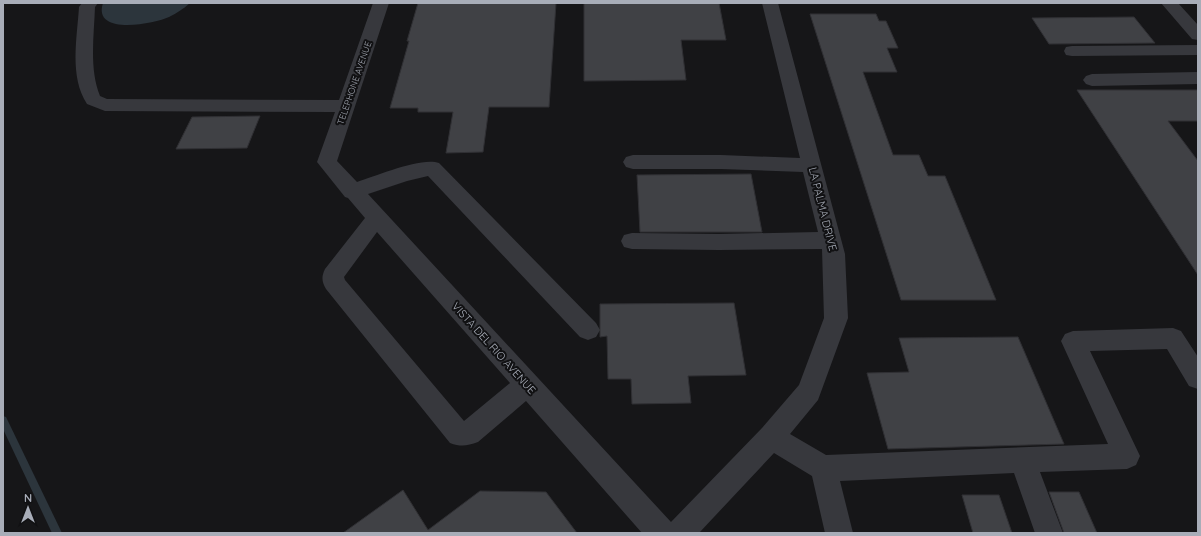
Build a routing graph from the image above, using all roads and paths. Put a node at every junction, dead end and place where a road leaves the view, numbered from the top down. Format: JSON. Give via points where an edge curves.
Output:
{"nodes":[{"id":1,"x":90,"y":3,"type":"edge"},
{"id":2,"x":381,"y":3,"type":"edge"},
{"id":3,"x":770,"y":3,"type":"edge"},
{"id":4,"x":1169,"y":3,"type":"edge"},
{"id":5,"x":1198,"y":35,"type":"edge"},
{"id":6,"x":1198,"y":50,"type":"edge"},
{"id":7,"x":1072,"y":51,"type":"dead end"},
{"id":8,"x":1198,"y":78,"type":"edge"},
{"id":9,"x":1092,"y":80,"type":"dead end"},
{"id":10,"x":346,"y":106,"type":"junction"},
{"id":11,"x":327,"y":162,"type":"joint"},
{"id":12,"x":633,"y":162,"type":"dead end"},
{"id":13,"x":812,"y":165,"type":"junction"},
{"id":14,"x":352,"y":192,"type":"junction"},
{"id":15,"x":376,"y":218,"type":"junction"},
{"id":16,"x":632,"y":240,"type":"dead end"},
{"id":17,"x":831,"y":240,"type":"junction"},
{"id":18,"x":588,"y":330,"type":"dead end"},
{"id":19,"x":1198,"y":378,"type":"edge"},
{"id":20,"x":527,"y":384,"type":"junction"},
{"id":21,"x":771,"y":437,"type":"junction"},
{"id":22,"x":1022,"y":460,"type":"junction"},
{"id":23,"x":823,"y":468,"type":"junction"},
{"id":24,"x":661,"y":533,"type":"edge"},
{"id":25,"x":680,"y":533,"type":"edge"},
{"id":26,"x":839,"y":533,"type":"edge"},
{"id":27,"x":1049,"y":533,"type":"edge"}],
"edges":[{"from":1,"to":10,"type":"street","via":[[87,7],[87,90],[93,100],[105,105]]},
{"from":2,"to":10,"type":"street","name":"TELEPHONE AVENUE"},
{"from":3,"to":13,"type":"street","name":"LA PALMA DRIVE"},
{"from":4,"to":5,"type":"street"},
{"from":6,"to":7,"type":"street"},
{"from":8,"to":9,"type":"street"},
{"from":10,"to":11,"type":"street","name":"TELEPHONE AVENUE"},
{"from":11,"to":14,"type":"street","name":"VISTA DEL RIO AVENUE"},
{"from":12,"to":13,"type":"street"},
{"from":13,"to":17,"type":"street","name":"LA PALMA DRIVE"},
{"from":14,"to":15,"type":"street","name":"VISTA DEL RIO AVENUE"},
{"from":14,"to":18,"type":"street","via":[[404,174],[432,168]]},
{"from":15,"to":20,"type":"street","name":"VISTA DEL RIO AVENUE"},
{"from":15,"to":20,"type":"street","via":[[333,276],[334,283],[459,434],[469,433]]},
{"from":16,"to":17,"type":"street"},
{"from":17,"to":21,"type":"street","name":"LA PALMA DRIVE","via":[[834,254],[836,318],[809,392]]},
{"from":19,"to":22,"type":"street","via":[[1174,338],[1073,341],[1128,456]]},
{"from":20,"to":24,"type":"street","name":"VISTA DEL RIO AVENUE"},
{"from":21,"to":23,"type":"street"},
{"from":21,"to":25,"type":"street","name":"LA PALMA DRIVE"},
{"from":22,"to":23,"type":"street"},
{"from":22,"to":27,"type":"street"},
{"from":23,"to":26,"type":"street"}]}
